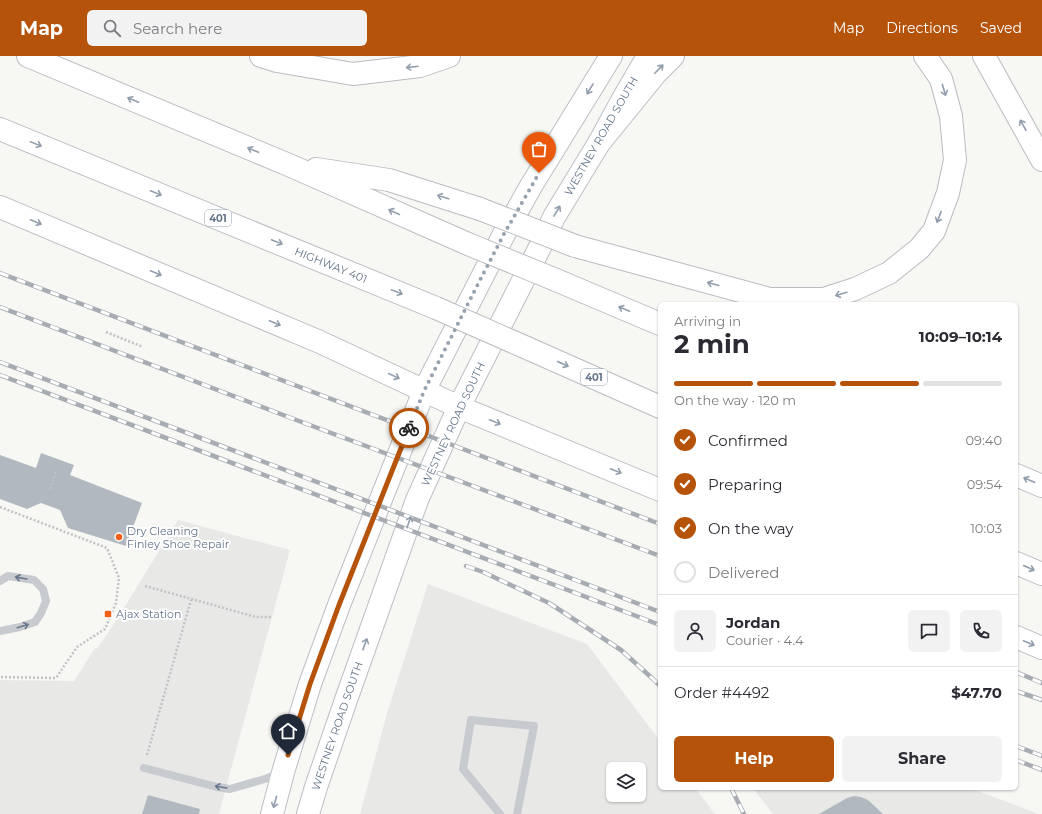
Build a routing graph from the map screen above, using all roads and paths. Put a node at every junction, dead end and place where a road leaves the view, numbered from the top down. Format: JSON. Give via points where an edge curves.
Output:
{"nodes":[{"id":1,"x":28,"y":56,"type":"edge"},
{"id":2,"x":261,"y":56,"type":"edge"},
{"id":3,"x":449,"y":56,"type":"edge"},
{"id":4,"x":611,"y":56,"type":"edge"},
{"id":5,"x":648,"y":56,"type":"edge"},
{"id":6,"x":673,"y":56,"type":"edge"},
{"id":7,"x":925,"y":56,"type":"edge"},
{"id":8,"x":984,"y":56,"type":"edge"},
{"id":9,"x":0,"y":129,"type":"edge"},
{"id":10,"x":599,"y":142,"type":"junction"},
{"id":11,"x":1042,"y":160,"type":"edge"},
{"id":12,"x":289,"y":165,"type":"junction"},
{"id":13,"x":0,"y":207,"type":"edge"},
{"id":14,"x":658,"y":323,"type":"edge"},
{"id":15,"x":106,"y":332,"type":"dead end"},
{"id":16,"x":143,"y":347,"type":"dead end"},
{"id":17,"x":424,"y":391,"type":"junction"},
{"id":18,"x":658,"y":406,"type":"edge"},
{"id":19,"x":459,"y":407,"type":"junction"},
{"id":20,"x":56,"y":471,"type":"dead end"},
{"id":21,"x":1018,"y":476,"type":"edge"},
{"id":22,"x":1042,"y":486,"type":"edge"},
{"id":23,"x":50,"y":488,"type":"dead end"},
{"id":24,"x":658,"y":489,"type":"edge"},
{"id":25,"x":0,"y":507,"type":"edge"},
{"id":26,"x":1018,"y":564,"type":"edge"},
{"id":27,"x":1042,"y":574,"type":"edge"},
{"id":28,"x":0,"y":581,"type":"edge"},
{"id":29,"x":145,"y":586,"type":"dead end"},
{"id":30,"x":192,"y":600,"type":"junction"},
{"id":31,"x":271,"y":617,"type":"dead end"},
{"id":32,"x":0,"y":631,"type":"edge"},
{"id":33,"x":1018,"y":638,"type":"edge"},
{"id":34,"x":1042,"y":648,"type":"edge"},
{"id":35,"x":0,"y":677,"type":"edge"},
{"id":36,"x":144,"y":768,"type":"joint"},
{"id":37,"x":284,"y":770,"type":"junction"},
{"id":38,"x":272,"y":814,"type":"edge"},
{"id":39,"x":308,"y":814,"type":"edge"},
{"id":40,"x":500,"y":814,"type":"edge"},
{"id":41,"x":517,"y":814,"type":"edge"}],
"edges":[{"from":12,"to":1,"type":"main road","one_way":true},
{"from":3,"to":2,"type":"main road","one_way":true,"via":[[420,66],[353,74]]},
{"from":4,"to":17,"type":"main road","one_way":true,"via":[[504,234]]},
{"from":5,"to":10,"type":"main road","name":"WESTNEY ROAD SOUTH"},
{"from":10,"to":6,"type":"main road","one_way":true},
{"from":7,"to":12,"type":"main road","one_way":true,"bridge":true,"via":[[941,79],[951,116],[955,160],[948,193],[934,231],[919,249],[889,273],[855,289],[824,299],[770,299],[575,246],[480,209],[389,180]]},
{"from":11,"to":8,"type":"main road","one_way":true},
{"from":9,"to":18,"type":"main road","name":"HIGHWAY 401","number":"401","one_way":true,"bridge":true,"via":[[436,308]]},
{"from":19,"to":10,"type":"main road","name":"WESTNEY ROAD SOUTH","one_way":true,"via":[[554,217]]},
{"from":14,"to":12,"type":"main road","one_way":true,"bridge":true,"via":[[468,244]]},
{"from":13,"to":17,"type":"main road","one_way":true,"via":[[320,342]]},
{"from":15,"to":16,"type":"path"},
{"from":17,"to":19,"type":"main road"},
{"from":17,"to":37,"type":"main road","via":[[339,605],[310,684]]},
{"from":19,"to":24,"type":"main road","one_way":true},
{"from":39,"to":19,"type":"main road","name":"WESTNEY ROAD SOUTH","one_way":true,"via":[[346,697],[417,500]]},
{"from":20,"to":23,"type":"path"},
{"from":22,"to":21,"type":"main road","one_way":true},
{"from":25,"to":35,"type":"path","via":[[107,548],[118,578],[116,603],[105,629],[77,647],[56,678]]},
{"from":26,"to":27,"type":"main road","one_way":true},
{"from":32,"to":28,"type":"lane","one_way":true,"via":[[35,622],[46,601],[43,589],[34,580],[8,576]]},
{"from":29,"to":30,"type":"path"},
{"from":30,"to":31,"type":"path","via":[[256,617]]},
{"from":30,"to":36,"type":"path"},
{"from":33,"to":34,"type":"main road","one_way":true},
{"from":37,"to":36,"type":"lane","one_way":true,"via":[[268,778],[230,789]]},
{"from":37,"to":38,"type":"main road","one_way":true},
{"from":40,"to":41,"type":"lane","via":[[463,769],[471,720],[534,726]]}]}
